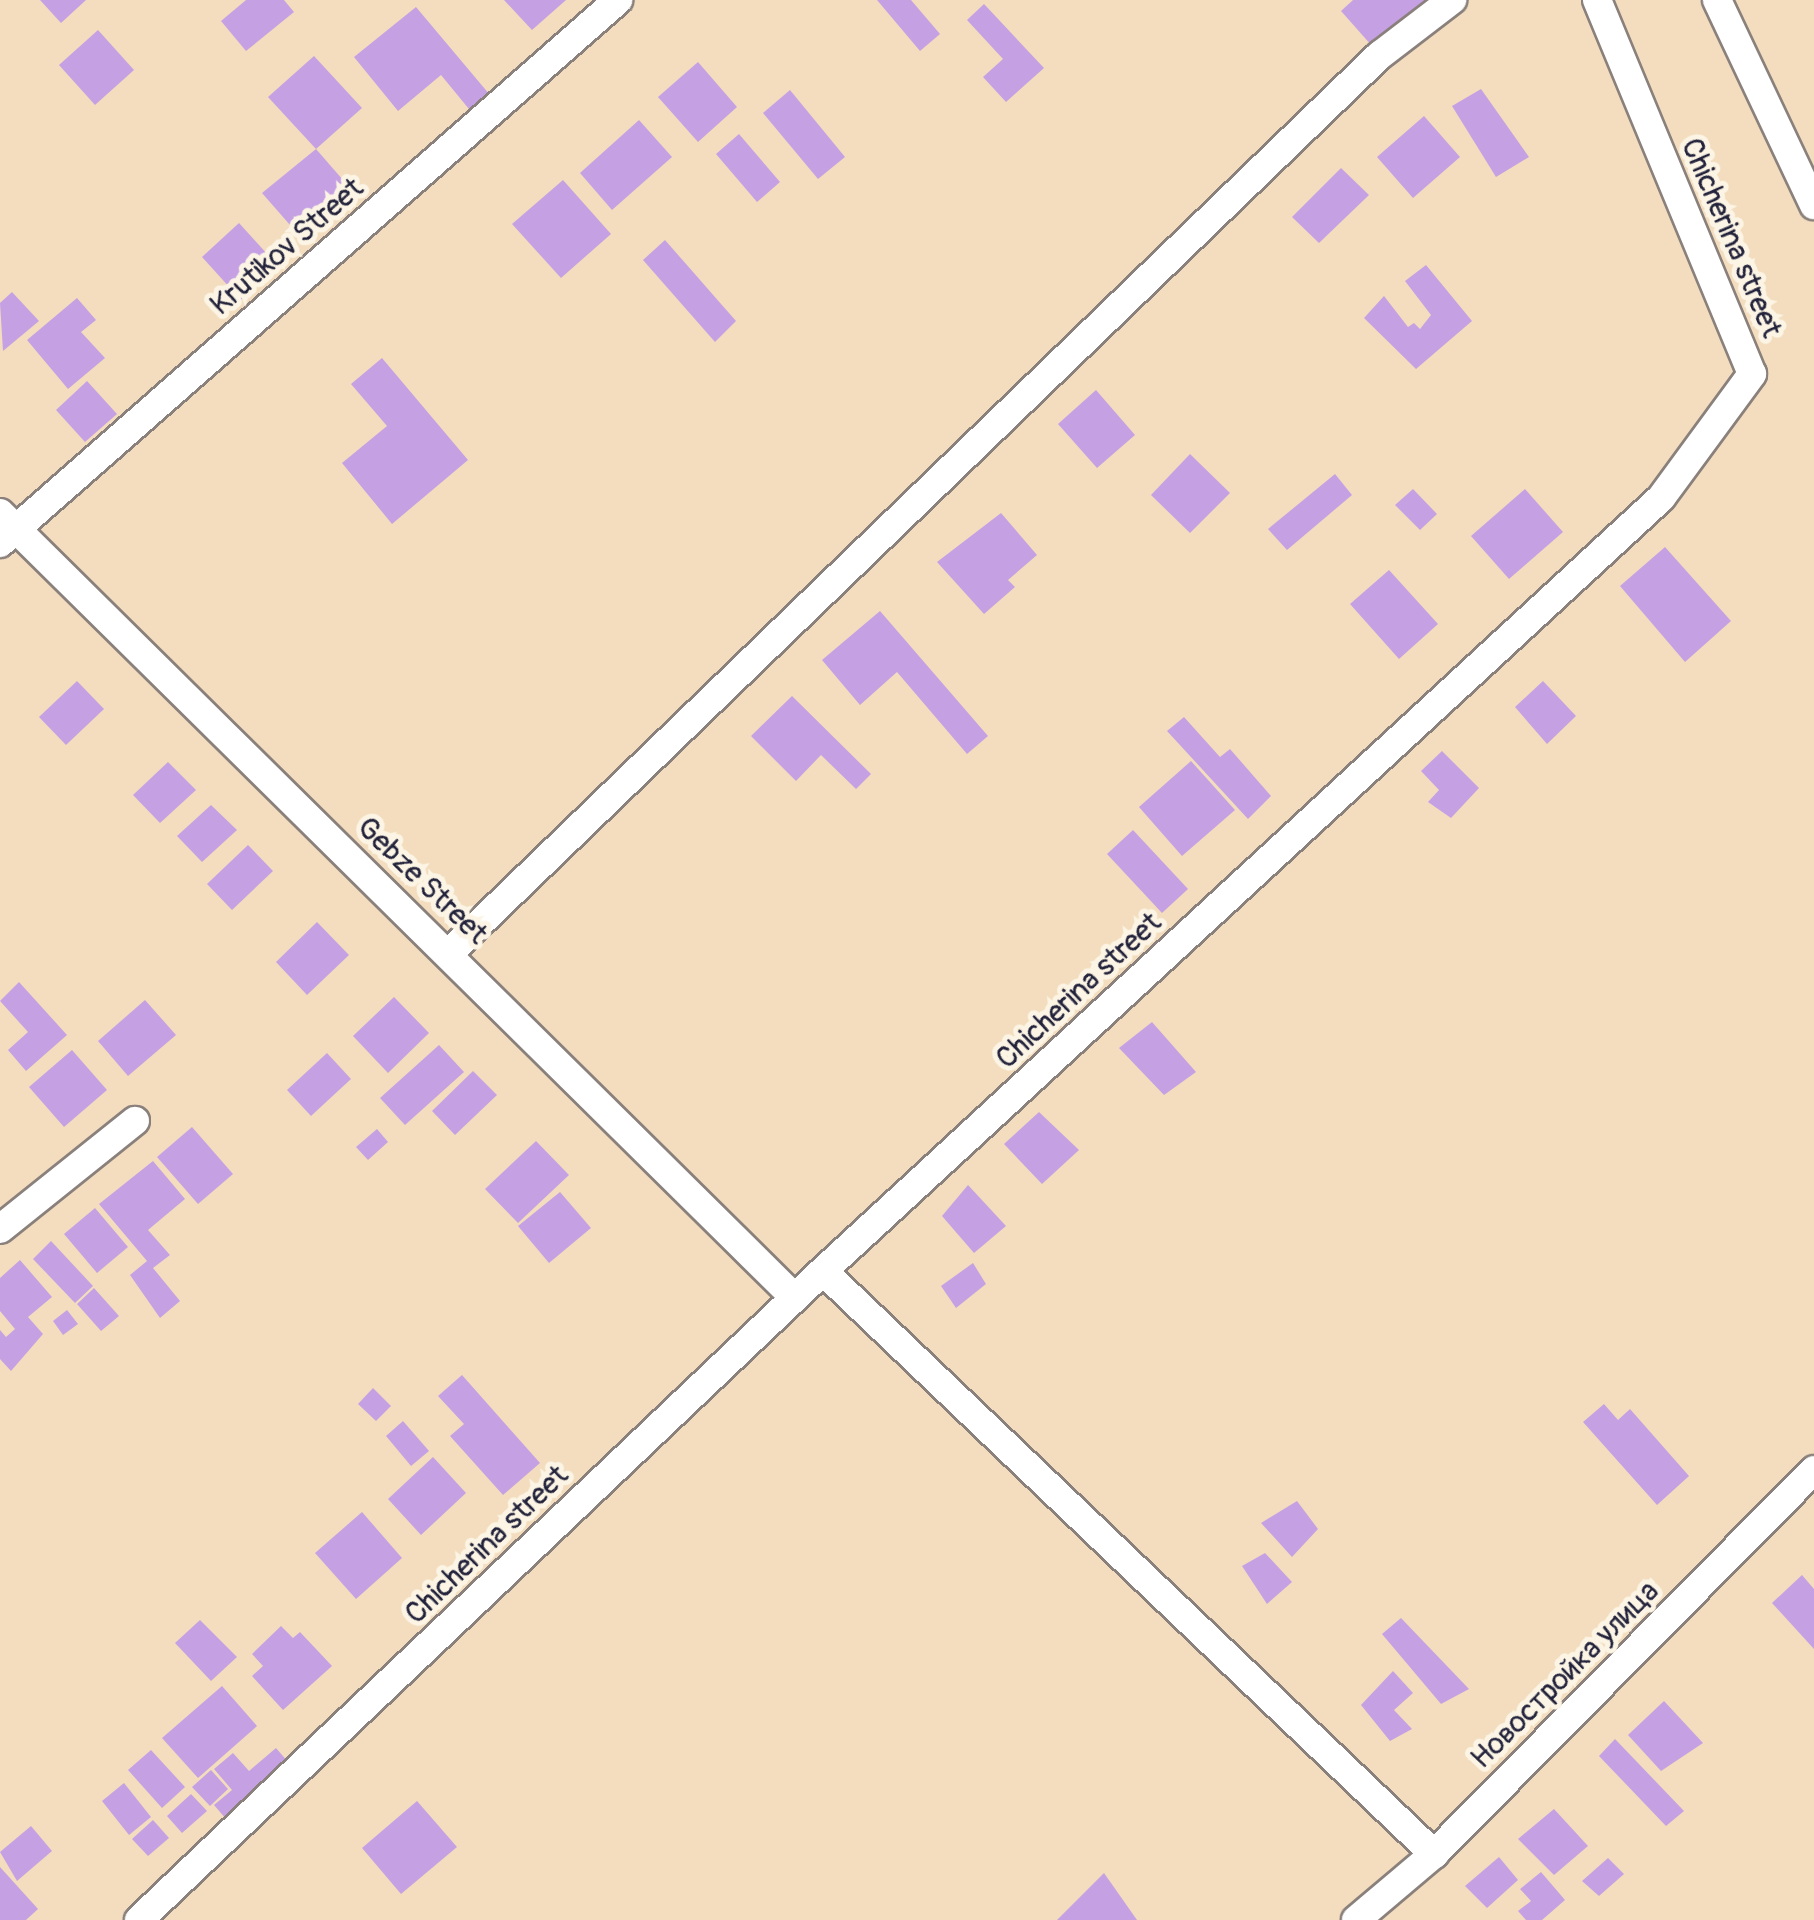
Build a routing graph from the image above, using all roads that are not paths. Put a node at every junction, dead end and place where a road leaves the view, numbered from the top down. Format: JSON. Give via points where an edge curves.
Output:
{"nodes":[{"id":1,"x":618,"y":0,"type":"edge"},
{"id":2,"x":1452,"y":0,"type":"edge"},
{"id":3,"x":1597,"y":0,"type":"edge"},
{"id":4,"x":1717,"y":0,"type":"edge"},
{"id":5,"x":1814,"y":204,"type":"edge"},
{"id":6,"x":5,"y":528,"type":"edge"},
{"id":7,"x":449,"y":953,"type":"junction"},
{"id":8,"x":134,"y":1122,"type":"dead end"},
{"id":9,"x":0,"y":1229,"type":"edge"},
{"id":10,"x":822,"y":1271,"type":"junction"},
{"id":11,"x":794,"y":1298,"type":"junction"},
{"id":12,"x":1814,"y":1470,"type":"edge"},
{"id":13,"x":1434,"y":1854,"type":"junction"},
{"id":14,"x":139,"y":1920,"type":"edge"},
{"id":15,"x":1356,"y":1920,"type":"edge"}],
"edges":[{"from":1,"to":6,"type":"street","name":"Krutikov Street"},
{"from":2,"to":7,"type":"street","via":[[1420,18],[1366,69]]},
{"from":3,"to":10,"type":"street","name":"Chicherina street","via":[[1752,374],[1661,498]]},
{"from":4,"to":5,"type":"street"},
{"from":6,"to":7,"type":"street","name":"Gebze Street"},
{"from":7,"to":11,"type":"street","name":"Gebze Street"},
{"from":8,"to":9,"type":"street"},
{"from":10,"to":11,"type":"street","name":"Chicherina street"},
{"from":10,"to":13,"type":"street"},
{"from":11,"to":14,"type":"street","name":"Chicherina street"},
{"from":12,"to":13,"type":"street","name":"Новостройка улица"},
{"from":13,"to":15,"type":"street","name":"Новостройка улица"}]}
